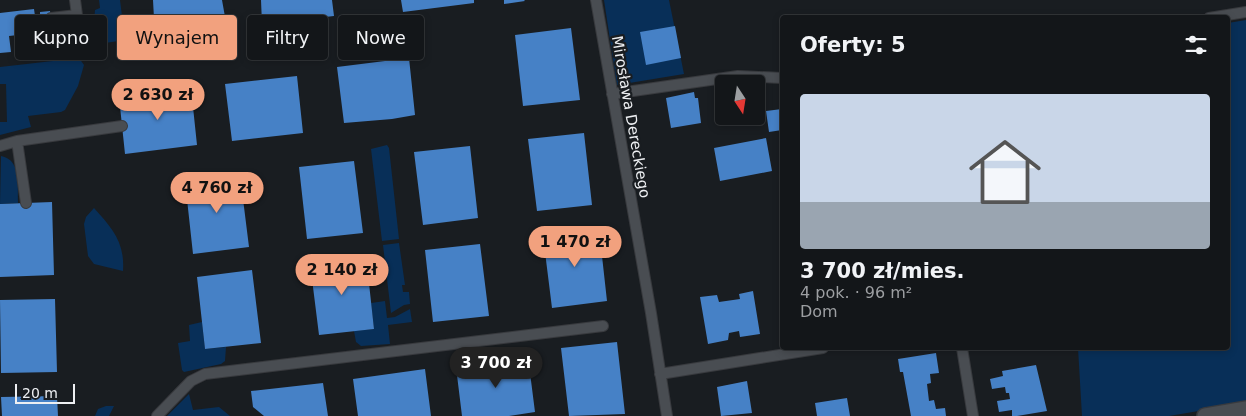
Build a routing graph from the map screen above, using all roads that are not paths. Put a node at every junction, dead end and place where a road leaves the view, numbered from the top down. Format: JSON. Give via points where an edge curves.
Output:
{"nodes":[{"id":1,"x":75,"y":0,"type":"edge"},
{"id":2,"x":596,"y":0,"type":"edge"},
{"id":3,"x":1246,"y":12,"type":"edge"},
{"id":4,"x":70,"y":15,"type":"edge"},
{"id":5,"x":1228,"y":15,"type":"edge"},
{"id":6,"x":780,"y":78,"type":"edge"},
{"id":7,"x":612,"y":94,"type":"junction"},
{"id":8,"x":122,"y":126,"type":"dead end"},
{"id":9,"x":17,"y":141,"type":"junction"},
{"id":10,"x":0,"y":146,"type":"edge"},
{"id":11,"x":26,"y":203,"type":"dead end"},
{"id":12,"x":602,"y":326,"type":"dead end"},
{"id":13,"x":810,"y":350,"type":"edge"},
{"id":14,"x":962,"y":350,"type":"edge"},
{"id":15,"x":660,"y":374,"type":"junction"},
{"id":16,"x":1246,"y":409,"type":"edge"},
{"id":17,"x":157,"y":416,"type":"edge"},
{"id":18,"x":666,"y":416,"type":"edge"},
{"id":19,"x":973,"y":416,"type":"edge"},
{"id":20,"x":1205,"y":416,"type":"edge"}],
"edges":[{"from":1,"to":4,"type":"lane","via":[[77,14]]},
{"from":2,"to":7,"type":"lane","name":"Mirosława Dereckiego"},
{"from":3,"to":5,"type":"lane"},
{"from":6,"to":7,"type":"lane","via":[[738,76]]},
{"from":7,"to":15,"type":"lane","name":"Mirosława Dereckiego"},
{"from":8,"to":9,"type":"lane"},
{"from":9,"to":10,"type":"lane"},
{"from":9,"to":11,"type":"lane"},
{"from":12,"to":17,"type":"lane","via":[[205,374],[191,381]]},
{"from":13,"to":15,"type":"lane"},
{"from":14,"to":19,"type":"lane"},
{"from":15,"to":18,"type":"lane","name":"Mirosława Dereckiego"},
{"from":16,"to":20,"type":"street"}]}
